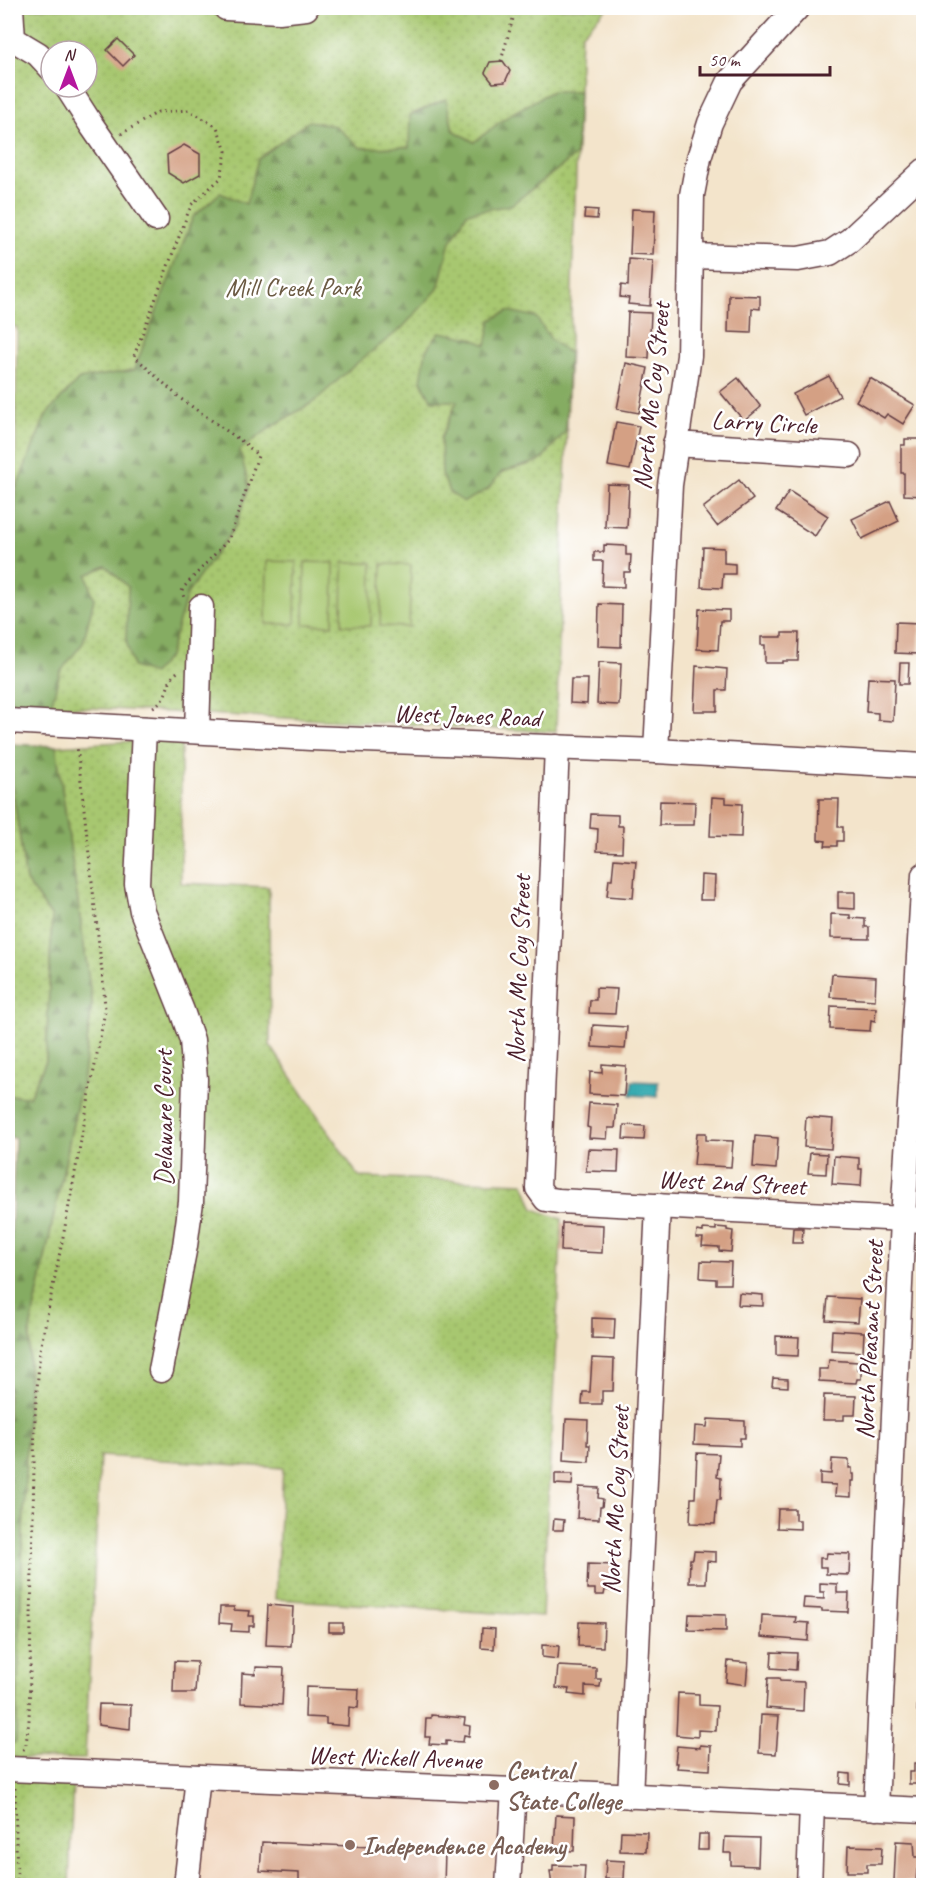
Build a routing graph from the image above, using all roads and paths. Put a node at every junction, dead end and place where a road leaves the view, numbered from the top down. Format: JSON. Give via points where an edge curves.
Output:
{"nodes":[{"id":1,"x":10,"y":8,"type":"edge"},
{"id":2,"x":226,"y":8,"type":"edge"},
{"id":3,"x":306,"y":8,"type":"edge"},
{"id":4,"x":516,"y":8,"type":"edge"},
{"id":5,"x":797,"y":8,"type":"edge"},
{"id":6,"x":10,"y":39,"type":"edge"},
{"id":7,"x":39,"y":55,"type":"edge"},
{"id":8,"x":501,"y":61,"type":"dead end"},
{"id":9,"x":75,"y":99,"type":"edge"},
{"id":10,"x":104,"y":144,"type":"junction"},
{"id":11,"x":924,"y":171,"type":"edge"},
{"id":12,"x":156,"y":219,"type":"dead end"},
{"id":13,"x":691,"y":256,"type":"junction"},
{"id":14,"x":675,"y":444,"type":"junction"},
{"id":15,"x":849,"y":455,"type":"dead end"},
{"id":16,"x":201,"y":607,"type":"joint"},
{"id":17,"x":199,"y":672,"type":"junction"},
{"id":18,"x":149,"y":718,"type":"junction"},
{"id":19,"x":8,"y":721,"type":"edge"},
{"id":20,"x":75,"y":725,"type":"junction"},
{"id":21,"x":197,"y":731,"type":"junction"},
{"id":22,"x":557,"y":747,"type":"junction"},
{"id":23,"x":656,"y":751,"type":"junction"},
{"id":24,"x":924,"y":766,"type":"edge"},
{"id":25,"x":924,"y":875,"type":"edge"},
{"id":26,"x":541,"y":1193,"type":"joint"},
{"id":27,"x":658,"y":1206,"type":"junction"},
{"id":28,"x":913,"y":1219,"type":"edge"},
{"id":29,"x":161,"y":1370,"type":"dead end"},
{"id":30,"x":11,"y":1769,"type":"edge"},
{"id":31,"x":198,"y":1777,"type":"junction"},
{"id":32,"x":514,"y":1790,"type":"junction"},
{"id":33,"x":630,"y":1796,"type":"junction"},
{"id":34,"x":812,"y":1805,"type":"junction"},
{"id":35,"x":876,"y":1808,"type":"junction"},
{"id":36,"x":924,"y":1810,"type":"edge"},
{"id":37,"x":17,"y":1886,"type":"edge"},
{"id":38,"x":186,"y":1886,"type":"edge"},
{"id":39,"x":508,"y":1886,"type":"edge"},
{"id":40,"x":809,"y":1886,"type":"edge"}],
"edges":[{"from":1,"to":6,"type":"street"},
{"from":2,"to":3,"type":"street"},
{"from":4,"to":8,"type":"path"},
{"from":5,"to":13,"type":"street","name":"North Mc Coy Street","via":[[730,81],[710,123],[693,195]]},
{"from":6,"to":7,"type":"street"},
{"from":9,"to":10,"type":"street"},
{"from":10,"to":12,"type":"street"},
{"from":10,"to":16,"type":"path","via":[[158,112],[189,110],[217,127],[226,151],[221,178],[191,205],[134,356],[182,399],[258,456],[229,539],[182,591],[186,602]]},
{"from":11,"to":13,"type":"street","via":[[850,240],[830,253],[798,259]]},
{"from":13,"to":14,"type":"street","name":"North Mc Coy Street","via":[[689,356]]},
{"from":14,"to":15,"type":"street","name":"Larry Circle"},
{"from":14,"to":23,"type":"street","name":"North Mc Coy Street"},
{"from":16,"to":17,"type":"street"},
{"from":17,"to":18,"type":"path","via":[[178,671],[171,676],[167,693]]},
{"from":17,"to":21,"type":"street"},
{"from":18,"to":20,"type":"street","name":"West Jones Road"},
{"from":18,"to":21,"type":"street","name":"West Jones Road"},
{"from":18,"to":29,"type":"street","name":"Delaware Court","via":[[137,884],[142,911],[192,1040],[195,1079],[191,1202]]},
{"from":19,"to":20,"type":"street","name":"West Jones Road"},
{"from":20,"to":30,"type":"path","via":[[105,1011],[40,1350],[35,1414],[29,1720],[26,1744]]},
{"from":21,"to":22,"type":"street","name":"West Jones Road"},
{"from":22,"to":23,"type":"street","name":"West Jones Road"},
{"from":22,"to":26,"type":"street","name":"North Mc Coy Street","via":[[537,1188]]},
{"from":23,"to":24,"type":"street","name":"West Jones Road"},
{"from":25,"to":28,"type":"street","name":"North Pleasant Street"},
{"from":26,"to":27,"type":"street","name":"West 2nd Street","via":[[546,1199],[558,1201]]},
{"from":27,"to":28,"type":"street","name":"West 2nd Street"},
{"from":27,"to":33,"type":"street","name":"North Mc Coy Street"},
{"from":28,"to":35,"type":"street","name":"North Pleasant Street"},
{"from":30,"to":31,"type":"street","name":"West Nickell Avenue"},
{"from":30,"to":37,"type":"path"},
{"from":31,"to":32,"type":"street","name":"West Nickell Avenue"},
{"from":31,"to":38,"type":"street"},
{"from":32,"to":33,"type":"street","name":"West Nickell Avenue"},
{"from":32,"to":39,"type":"street"},
{"from":33,"to":34,"type":"street","name":"West Nickell Avenue"},
{"from":34,"to":35,"type":"street","name":"West Nickell Avenue"},
{"from":34,"to":40,"type":"street"},
{"from":35,"to":36,"type":"street","name":"West Nickell Avenue"}]}
